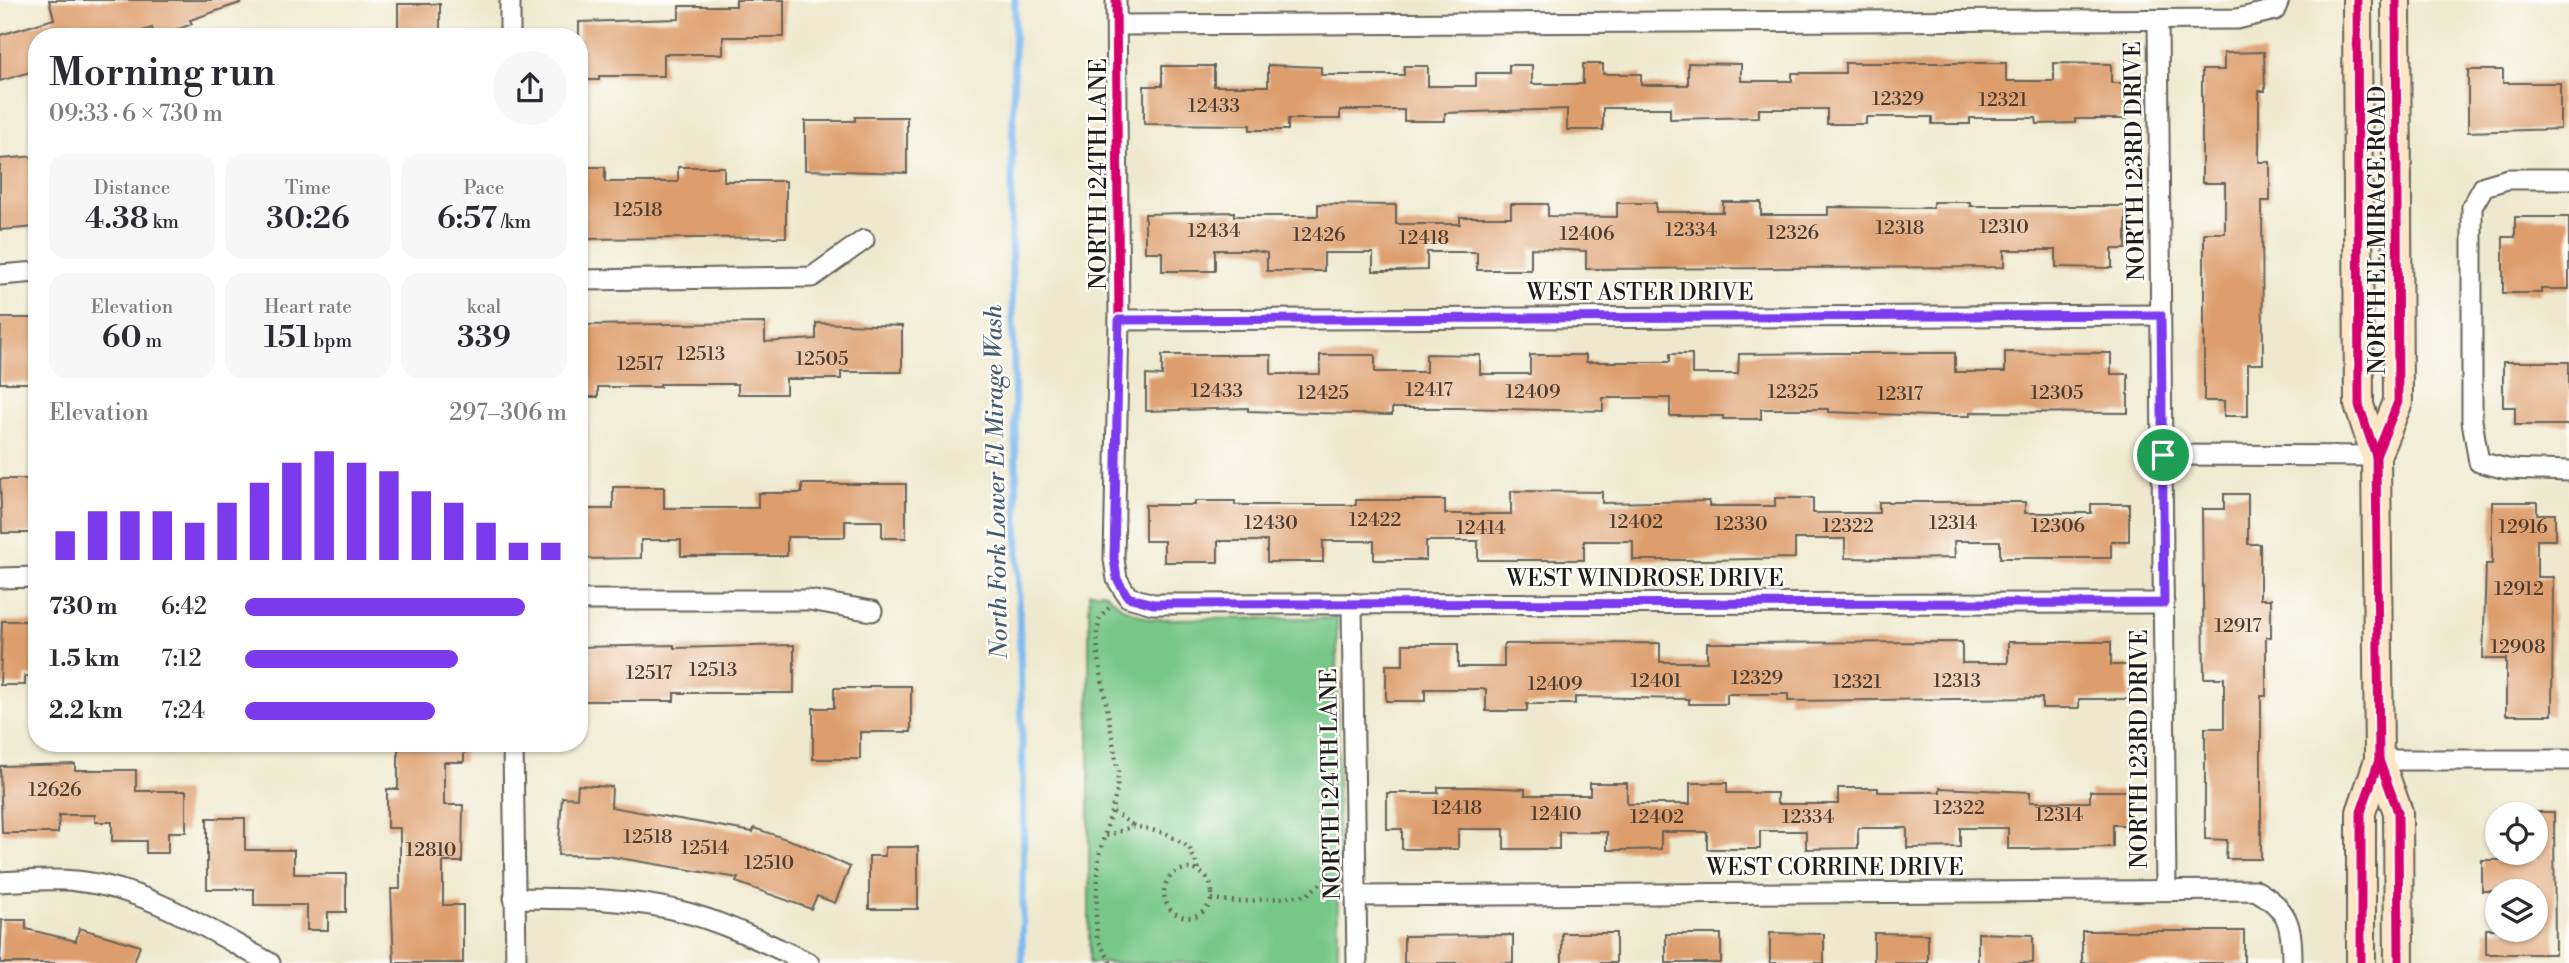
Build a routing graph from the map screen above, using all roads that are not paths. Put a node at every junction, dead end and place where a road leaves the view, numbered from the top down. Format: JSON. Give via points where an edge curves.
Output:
{"nodes":[{"id":1,"x":510,"y":0,"type":"edge"},
{"id":2,"x":1116,"y":0,"type":"edge"},
{"id":3,"x":2357,"y":0,"type":"edge"},
{"id":4,"x":2396,"y":0,"type":"edge"},
{"id":5,"x":2277,"y":5,"type":"edge"},
{"id":6,"x":2158,"y":20,"type":"junction"},
{"id":7,"x":1117,"y":25,"type":"junction"},
{"id":8,"x":510,"y":28,"type":"edge"},
{"id":9,"x":2569,"y":179,"type":"edge"},
{"id":10,"x":864,"y":240,"type":"dead end"},
{"id":11,"x":28,"y":273,"type":"edge"},
{"id":12,"x":0,"y":275,"type":"edge"},
{"id":13,"x":588,"y":280,"type":"edge"},
{"id":14,"x":2161,"y":315,"type":"junction"},
{"id":15,"x":1119,"y":320,"type":"junction"},
{"id":16,"x":2163,"y":455,"type":"junction"},
{"id":17,"x":2376,"y":456,"type":"junction"},
{"id":18,"x":2569,"y":471,"type":"edge"},
{"id":19,"x":28,"y":577,"type":"edge"},
{"id":20,"x":0,"y":578,"type":"edge"},
{"id":21,"x":1128,"y":597,"type":"joint"},
{"id":22,"x":588,"y":600,"type":"edge"},
{"id":23,"x":1352,"y":603,"type":"junction"},
{"id":24,"x":2164,"y":603,"type":"junction"},
{"id":25,"x":872,"y":611,"type":"dead end"},
{"id":26,"x":513,"y":752,"type":"edge"},
{"id":27,"x":2379,"y":760,"type":"junction"},
{"id":28,"x":2569,"y":760,"type":"edge"},
{"id":29,"x":0,"y":882,"type":"edge"},
{"id":30,"x":2166,"y":890,"type":"junction"},
{"id":31,"x":1357,"y":896,"type":"junction"},
{"id":32,"x":514,"y":898,"type":"junction"},
{"id":33,"x":270,"y":963,"type":"edge"},
{"id":34,"x":516,"y":963,"type":"edge"},
{"id":35,"x":809,"y":963,"type":"edge"},
{"id":36,"x":1357,"y":963,"type":"edge"},
{"id":37,"x":2292,"y":963,"type":"edge"},
{"id":38,"x":2361,"y":963,"type":"edge"},
{"id":39,"x":2399,"y":963,"type":"edge"}],
"edges":[{"from":1,"to":8,"type":"street"},
{"from":2,"to":7,"type":"street","name":"NORTH 124TH LANE"},
{"from":3,"to":17,"type":"main road","name":"NORTH EL MIRAGE ROAD","via":[[2359,405]]},
{"from":4,"to":17,"type":"main road","name":"NORTH EL MIRAGE ROAD","via":[[2398,402]]},
{"from":5,"to":6,"type":"street","via":[[2237,19]]},
{"from":6,"to":7,"type":"street"},
{"from":6,"to":14,"type":"street","name":"NORTH 123RD DRIVE"},
{"from":7,"to":15,"type":"street","name":"NORTH 124TH LANE"},
{"from":9,"to":18,"type":"street","via":[[2508,179],[2484,186],[2472,207],[2473,421],[2479,462]]},
{"from":10,"to":13,"type":"street","via":[[811,277]]},
{"from":11,"to":12,"type":"street"},
{"from":14,"to":15,"type":"street","name":"WEST ASTER DRIVE"},
{"from":14,"to":16,"type":"street","name":"NORTH 123RD DRIVE"},
{"from":15,"to":21,"type":"street","name":"NORTH 124TH LANE","via":[[1114,559],[1117,579]]},
{"from":16,"to":17,"type":"street"},
{"from":16,"to":24,"type":"street","name":"NORTH 123RD DRIVE"},
{"from":17,"to":27,"type":"main road","name":"NORTH EL MIRAGE ROAD"},
{"from":19,"to":20,"type":"street"},
{"from":21,"to":23,"type":"street","name":"WEST WINDROSE DRIVE","via":[[1153,604]]},
{"from":22,"to":25,"type":"street","via":[[809,600]]},
{"from":23,"to":24,"type":"street","name":"WEST WINDROSE DRIVE"},
{"from":23,"to":31,"type":"street","name":"NORTH 124TH LANE"},
{"from":24,"to":30,"type":"street","name":"NORTH 123RD DRIVE"},
{"from":26,"to":32,"type":"street"},
{"from":27,"to":28,"type":"street"},
{"from":27,"to":38,"type":"main road","name":"NORTH EL MIRAGE ROAD","via":[[2361,812]]},
{"from":27,"to":39,"type":"main road","name":"NORTH EL MIRAGE ROAD","via":[[2398,812]]},
{"from":29,"to":33,"type":"street","via":[[76,881],[123,892],[188,917]]},
{"from":30,"to":31,"type":"street","name":"WEST CORRINE DRIVE"},
{"from":30,"to":37,"type":"street","name":"WEST CORRINE DRIVE","via":[[2255,890],[2277,903],[2292,931]]},
{"from":31,"to":36,"type":"street","name":"NORTH 124TH LANE"},
{"from":32,"to":34,"type":"street"},
{"from":32,"to":35,"type":"street","via":[[607,899],[680,911]]}]}
